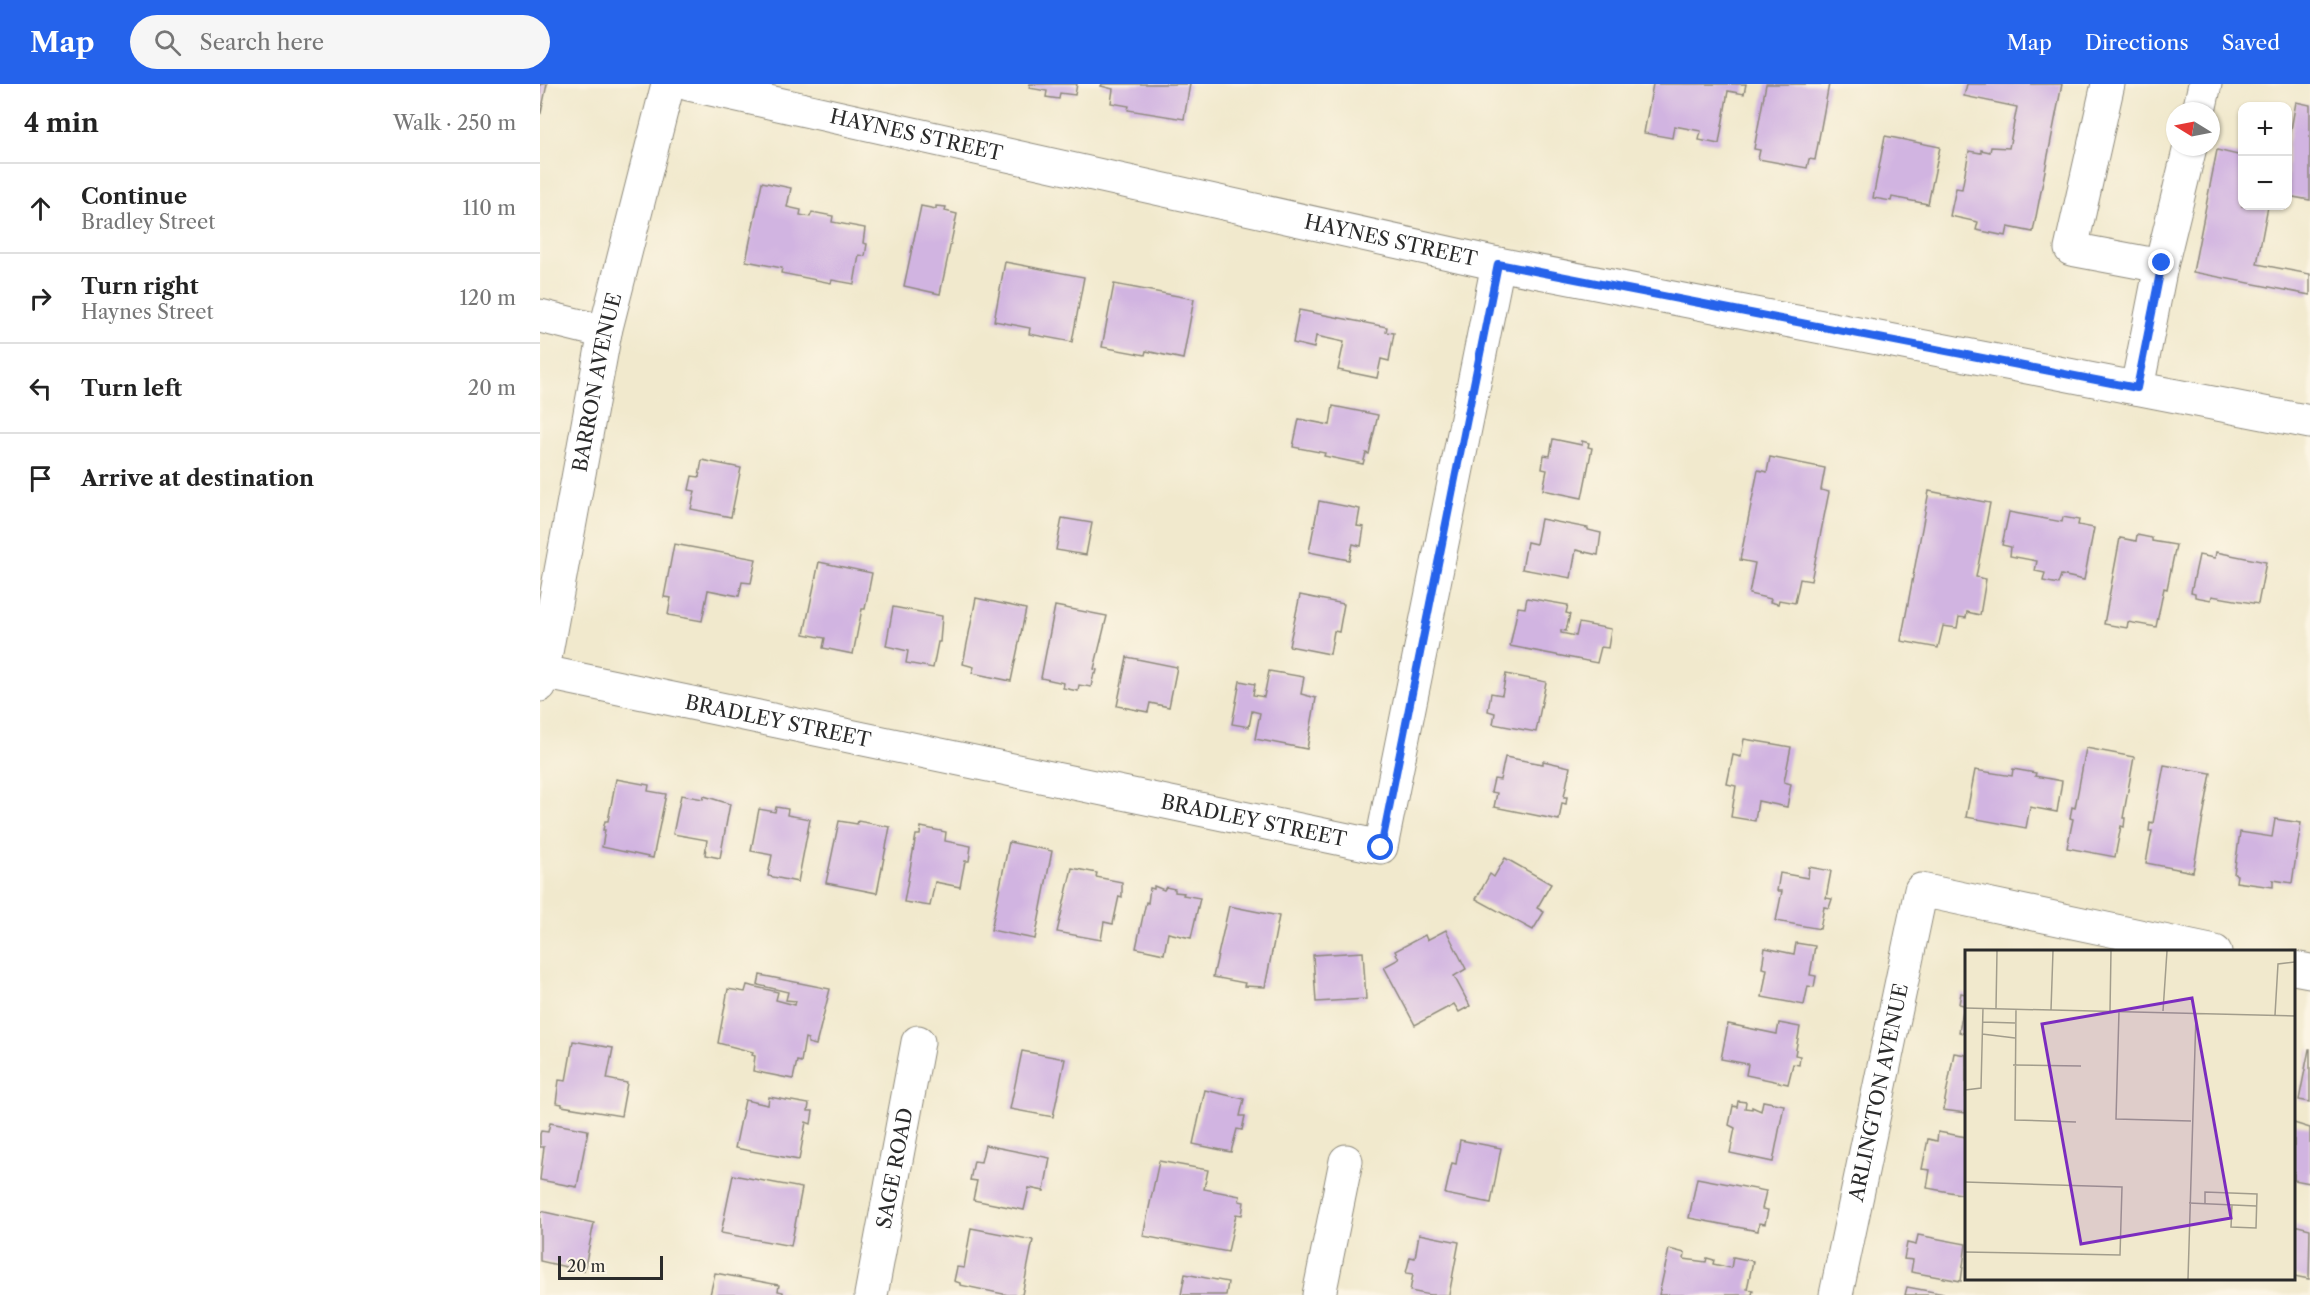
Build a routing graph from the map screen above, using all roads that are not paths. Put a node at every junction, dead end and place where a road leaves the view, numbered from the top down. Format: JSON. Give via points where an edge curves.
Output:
{"nodes":[{"id":1,"x":668,"y":84,"type":"edge"},
{"id":2,"x":687,"y":84,"type":"edge"},
{"id":3,"x":2108,"y":84,"type":"edge"},
{"id":4,"x":2205,"y":84,"type":"edge"},
{"id":5,"x":2201,"y":102,"type":"edge"},
{"id":6,"x":2188,"y":156,"type":"edge"},
{"id":7,"x":1498,"y":264,"type":"junction"},
{"id":8,"x":2161,"y":266,"type":"junction"},
{"id":9,"x":540,"y":316,"type":"edge"},
{"id":10,"x":605,"y":332,"type":"junction"},
{"id":11,"x":2137,"y":388,"type":"junction"},
{"id":12,"x":2310,"y":422,"type":"edge"},
{"id":13,"x":541,"y":678,"type":"edge"},
{"id":14,"x":2210,"y":950,"type":"edge"},
{"id":15,"x":2295,"y":968,"type":"edge"},
{"id":16,"x":2310,"y":971,"type":"edge"},
{"id":17,"x":918,"y":1042,"type":"dead end"},
{"id":18,"x":1346,"y":1161,"type":"dead end"},
{"id":19,"x":871,"y":1295,"type":"edge"},
{"id":20,"x":1319,"y":1295,"type":"edge"},
{"id":21,"x":1836,"y":1295,"type":"edge"}],
"edges":[{"from":1,"to":10,"type":"street","name":"BARRON AVENUE"},
{"from":2,"to":7,"type":"street","name":"HAYNES STREET"},
{"from":3,"to":8,"type":"street","via":[[2071,249]]},
{"from":4,"to":5,"type":"street"},
{"from":6,"to":8,"type":"street"},
{"from":7,"to":11,"type":"street","name":"HAYNES STREET"},
{"from":7,"to":13,"type":"street","name":"BRADLEY STREET","via":[[1381,848]]},
{"from":8,"to":11,"type":"street"},
{"from":9,"to":10,"type":"street"},
{"from":10,"to":13,"type":"street","name":"BARRON AVENUE"},
{"from":11,"to":12,"type":"street","name":"HAYNES STREET"},
{"from":14,"to":21,"type":"street","name":"ARLINGTON AVENUE","via":[[1922,890]]},
{"from":15,"to":16,"type":"street"},
{"from":17,"to":19,"type":"street","name":"SAGE ROAD"},
{"from":18,"to":20,"type":"street"}]}
